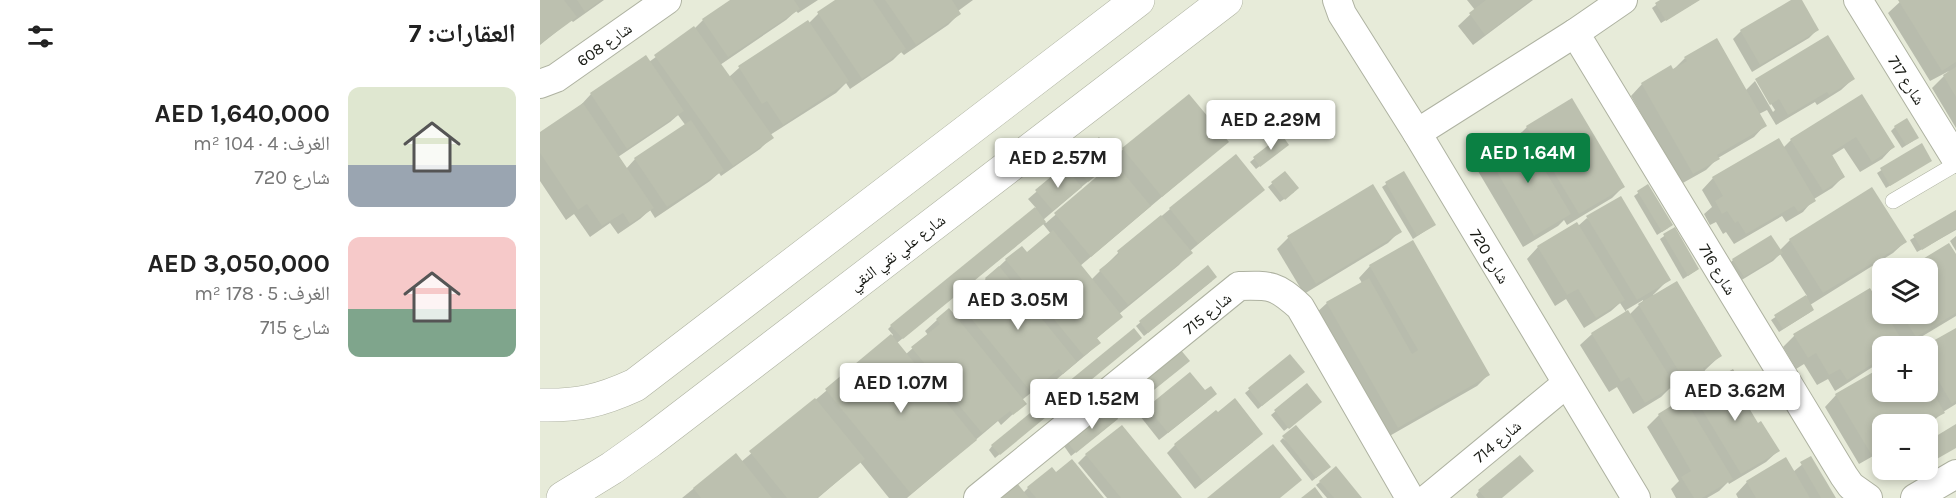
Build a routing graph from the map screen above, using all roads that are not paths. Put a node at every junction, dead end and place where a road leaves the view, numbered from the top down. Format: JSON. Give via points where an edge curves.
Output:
{"nodes":[{"id":1,"x":667,"y":0,"type":"edge"},
{"id":2,"x":1138,"y":0,"type":"edge"},
{"id":3,"x":1226,"y":0,"type":"edge"},
{"id":4,"x":1623,"y":0,"type":"edge"},
{"id":5,"x":1858,"y":0,"type":"edge"},
{"id":6,"x":1334,"y":5,"type":"edge"},
{"id":7,"x":1575,"y":33,"type":"junction"},
{"id":8,"x":540,"y":84,"type":"edge"},
{"id":9,"x":1417,"y":133,"type":"junction"},
{"id":10,"x":1956,"y":162,"type":"edge"},
{"id":11,"x":1893,"y":201,"type":"dead end"},
{"id":12,"x":1566,"y":384,"type":"junction"},
{"id":13,"x":540,"y":405,"type":"edge"},
{"id":14,"x":1956,"y":474,"type":"edge"},
{"id":15,"x":563,"y":498,"type":"edge"},
{"id":16,"x":978,"y":498,"type":"edge"},
{"id":17,"x":1410,"y":498,"type":"edge"},
{"id":18,"x":1428,"y":498,"type":"edge"},
{"id":19,"x":1636,"y":498,"type":"edge"},
{"id":20,"x":1868,"y":498,"type":"edge"},
{"id":21,"x":1915,"y":498,"type":"edge"}],
"edges":[{"from":1,"to":8,"type":"street","name":"شارع 608","via":[[556,78]]},
{"from":2,"to":13,"type":"street","via":[[635,385],[589,403]]},
{"from":3,"to":15,"type":"street","name":"شارع علي نقي النقي","via":[[651,441]]},
{"from":4,"to":7,"type":"street"},
{"from":5,"to":10,"type":"street","name":"شارع 717"},
{"from":6,"to":9,"type":"street","name":"شارع 720"},
{"from":7,"to":9,"type":"street"},
{"from":7,"to":20,"type":"street","name":"شارع 716","via":[[1844,476]]},
{"from":9,"to":12,"type":"street","name":"شارع 720"},
{"from":10,"to":11,"type":"lane"},
{"from":12,"to":18,"type":"street","name":"شارع 714"},
{"from":12,"to":19,"type":"street","name":"شارع 720"},
{"from":14,"to":21,"type":"street"},
{"from":16,"to":17,"type":"street","name":"شارع 715","via":[[1239,286],[1269,285],[1300,307]]}]}
